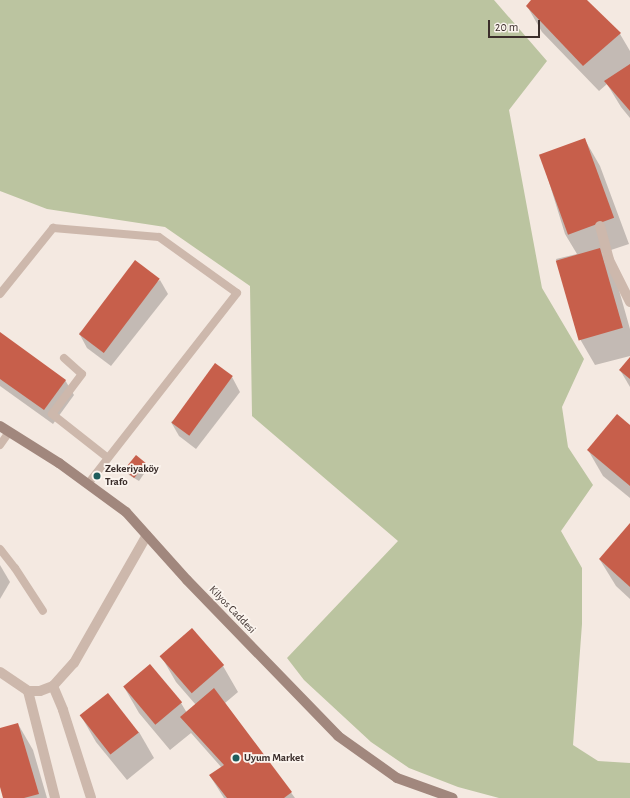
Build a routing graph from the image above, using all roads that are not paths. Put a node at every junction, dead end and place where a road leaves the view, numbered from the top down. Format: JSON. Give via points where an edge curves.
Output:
{"nodes":[{"id":1,"x":600,"y":226,"type":"dead end"},
{"id":2,"x":0,"y":294,"type":"edge"},
{"id":3,"x":630,"y":302,"type":"edge"},
{"id":4,"x":64,"y":358,"type":"dead end"},
{"id":5,"x":0,"y":426,"type":"edge"},
{"id":6,"x":9,"y":432,"type":"junction"},
{"id":7,"x":0,"y":445,"type":"edge"},
{"id":8,"x":108,"y":458,"type":"junction"},
{"id":9,"x":88,"y":484,"type":"junction"},
{"id":10,"x":146,"y":535,"type":"junction"},
{"id":11,"x":0,"y":549,"type":"edge"},
{"id":12,"x":43,"y":611,"type":"dead end"},
{"id":13,"x":0,"y":672,"type":"edge"},
{"id":14,"x":54,"y":686,"type":"junction"},
{"id":15,"x":28,"y":690,"type":"junction"},
{"id":16,"x":433,"y":795,"type":"edge"},
{"id":17,"x":55,"y":798,"type":"edge"},
{"id":18,"x":91,"y":798,"type":"edge"},
{"id":19,"x":453,"y":798,"type":"edge"}],
"edges":[{"from":1,"to":3,"type":"street","via":[[609,260]]},
{"from":2,"to":8,"type":"lane","via":[[53,228],[159,237],[237,293]]},
{"from":4,"to":8,"type":"lane","via":[[82,374],[52,414]]},
{"from":5,"to":6,"type":"street","name":"Kilyos Caddesi"},
{"from":6,"to":7,"type":"lane"},
{"from":6,"to":9,"type":"street","name":"Kilyos Caddesi"},
{"from":8,"to":9,"type":"lane"},
{"from":9,"to":10,"type":"street","name":"Kilyos Caddesi","via":[[126,512]]},
{"from":10,"to":14,"type":"street","via":[[74,663]]},
{"from":10,"to":16,"type":"street","name":"Kilyos Caddesi","via":[[186,580],[338,736],[397,778]]},
{"from":11,"to":12,"type":"lane"},
{"from":13,"to":15,"type":"street"},
{"from":14,"to":15,"type":"street","via":[[40,691]]},
{"from":14,"to":18,"type":"street"},
{"from":15,"to":17,"type":"street"},
{"from":16,"to":19,"type":"street","name":"Kilyos Caddesi"}]}
